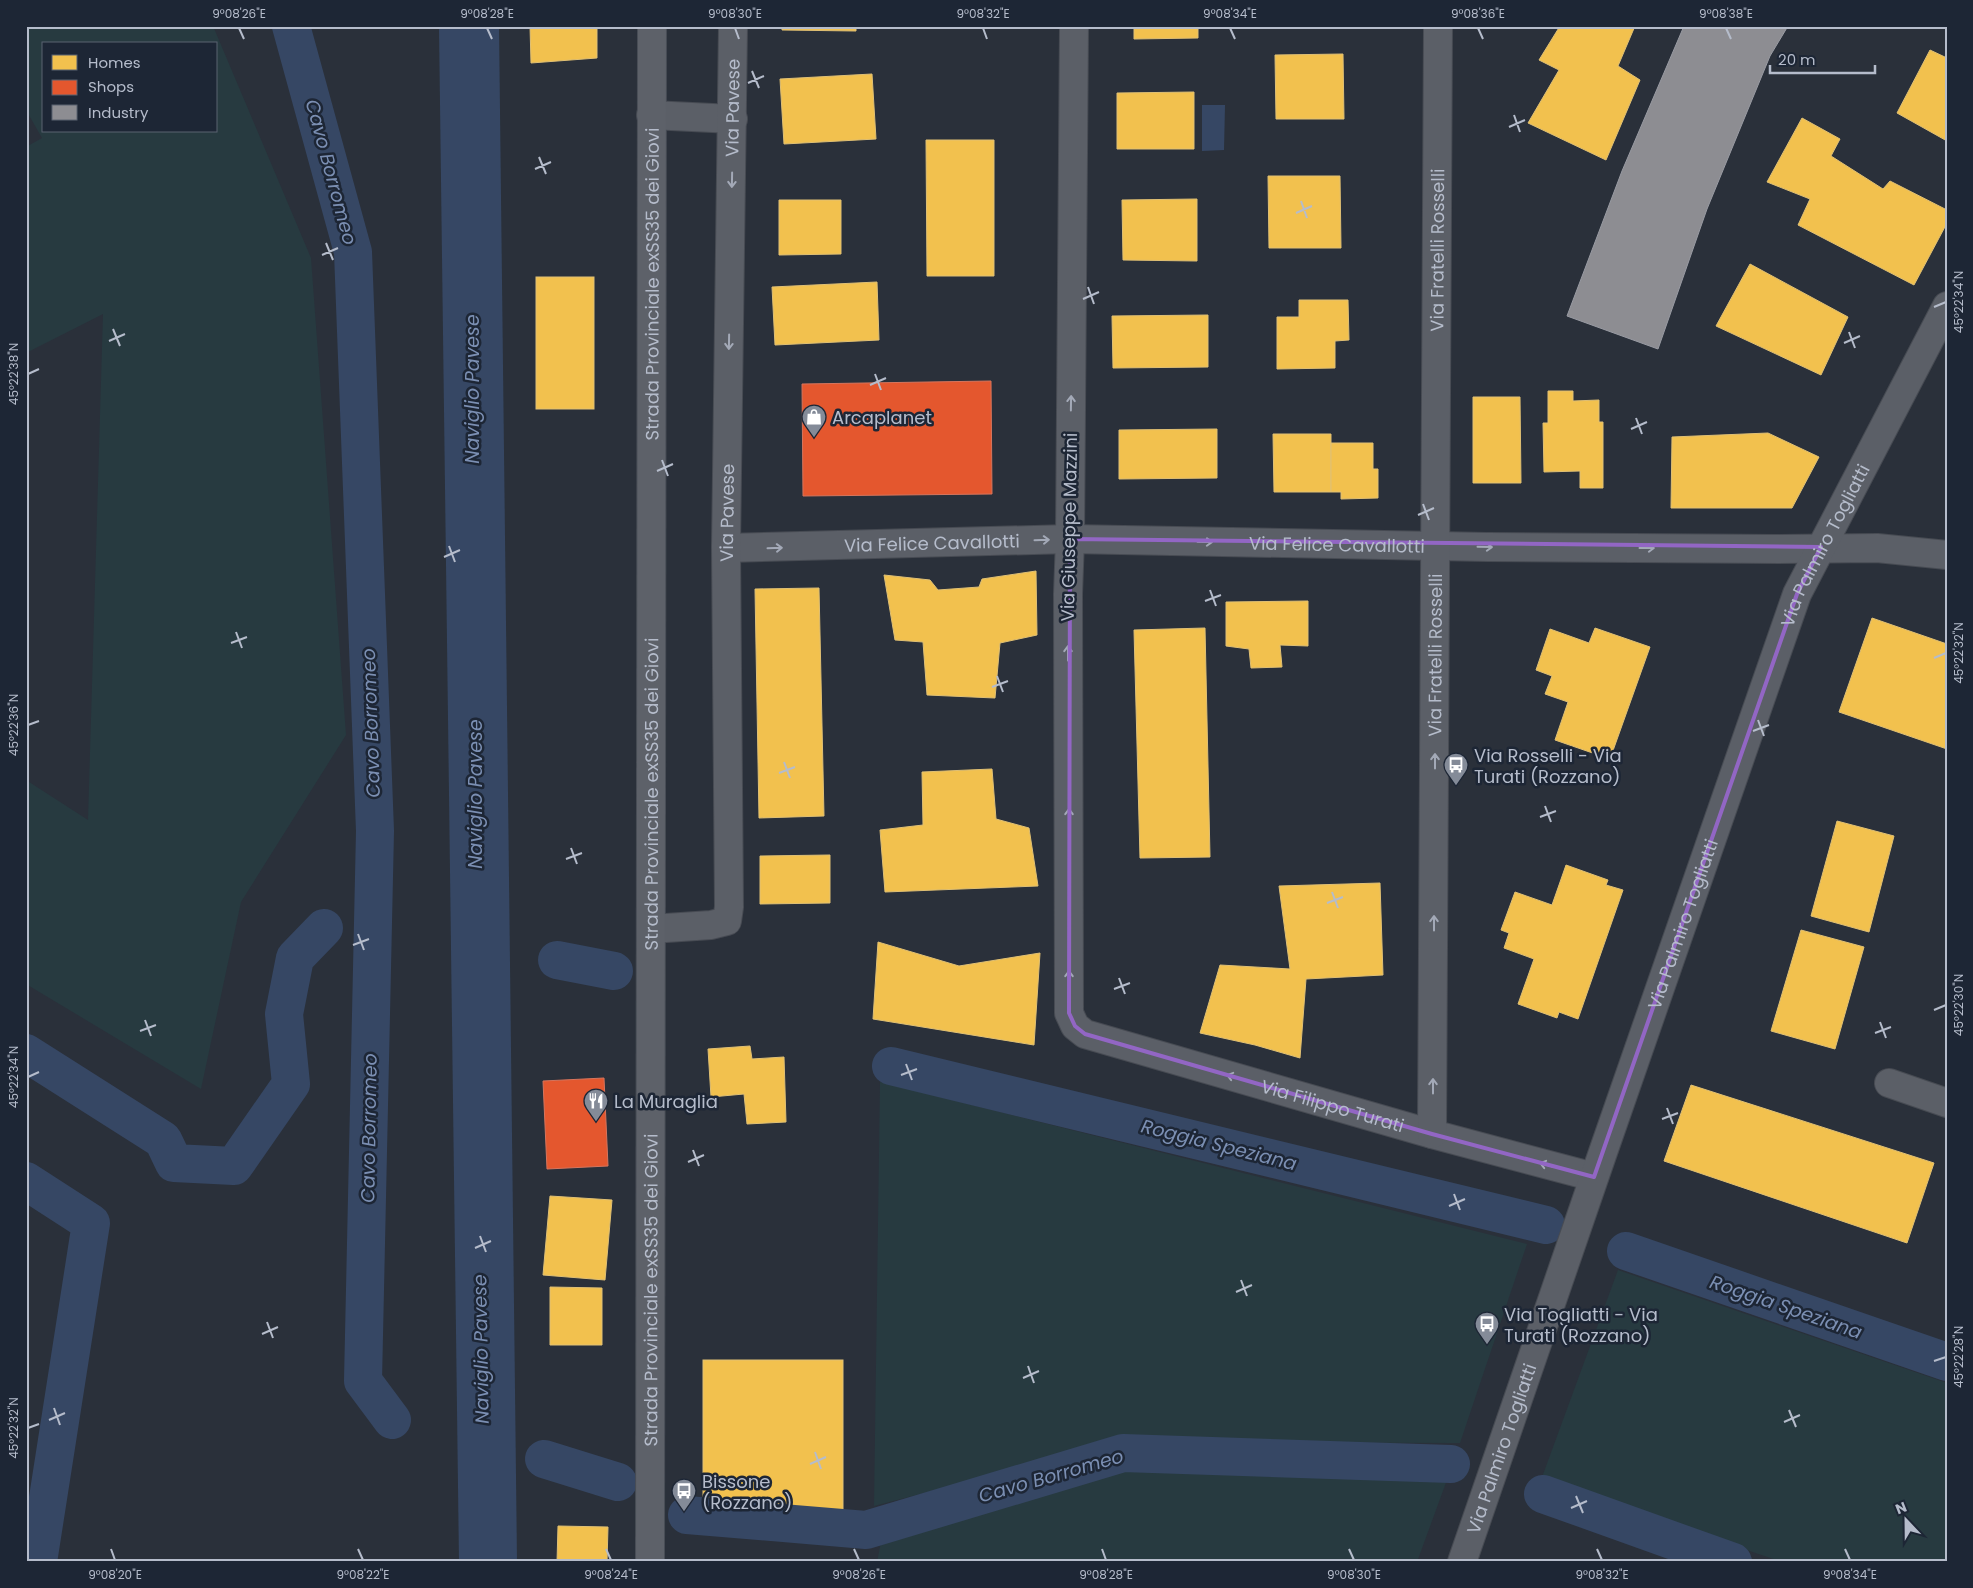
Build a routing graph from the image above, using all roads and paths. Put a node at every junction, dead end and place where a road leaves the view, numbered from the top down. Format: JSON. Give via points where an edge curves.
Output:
{"nodes":[{"id":1,"x":652,"y":26,"type":"edge"},
{"id":2,"x":733,"y":26,"type":"edge"},
{"id":3,"x":1074,"y":26,"type":"edge"},
{"id":4,"x":1438,"y":26,"type":"edge"},
{"id":5,"x":651,"y":115,"type":"junction"},
{"id":6,"x":733,"y":119,"type":"junction"},
{"id":7,"x":1947,"y":306,"type":"edge"},
{"id":8,"x":1070,"y":539,"type":"junction"},
{"id":9,"x":1436,"y":546,"type":"junction"},
{"id":10,"x":1821,"y":547,"type":"junction"},
{"id":11,"x":726,"y":548,"type":"junction"},
{"id":12,"x":1947,"y":555,"type":"edge"},
{"id":13,"x":651,"y":929,"type":"junction"},
{"id":14,"x":1074,"y":1026,"type":"joint"},
{"id":15,"x":1889,"y":1083,"type":"dead end"},
{"id":16,"x":1947,"y":1103,"type":"edge"},
{"id":17,"x":1432,"y":1134,"type":"junction"},
{"id":18,"x":1594,"y":1177,"type":"junction"},
{"id":19,"x":650,"y":1562,"type":"edge"},
{"id":20,"x":1462,"y":1562,"type":"edge"}],
"edges":[{"from":1,"to":5,"type":"main road","name":"Strada Provinciale exSS35 dei Giovi"},
{"from":2,"to":6,"type":"street","name":"Via Pavese"},
{"from":8,"to":3,"type":"street","name":"Via Giuseppe Mazzini","one_way":true},
{"from":4,"to":9,"type":"street","name":"Via Fratelli Rosselli"},
{"from":5,"to":6,"type":"street"},
{"from":5,"to":13,"type":"main road","name":"Strada Provinciale exSS35 dei Giovi"},
{"from":6,"to":11,"type":"street","name":"Via Pavese","one_way":true},
{"from":7,"to":10,"type":"street","name":"Via Palmiro Togliatti"},
{"from":8,"to":9,"type":"street","name":"Via Felice Cavallotti","one_way":true},
{"from":11,"to":8,"type":"street","name":"Via Felice Cavallotti","one_way":true},
{"from":14,"to":8,"type":"street","name":"Via Giuseppe Mazzini","one_way":true,"via":[[1069,1013]]},
{"from":9,"to":10,"type":"street","name":"Via Felice Cavallotti","one_way":true},
{"from":17,"to":9,"type":"street","name":"Via Fratelli Rosselli","one_way":true},
{"from":10,"to":12,"type":"street","name":"Via Felice Cavallotti","via":[[1877,548]]},
{"from":10,"to":18,"type":"street","name":"Via Palmiro Togliatti","via":[[1797,594]]},
{"from":11,"to":13,"type":"street","name":"Via Pavese","via":[[727,921]]},
{"from":13,"to":19,"type":"main road","name":"Strada Provinciale exSS35 dei Giovi"},
{"from":17,"to":14,"type":"street","name":"Via Filippo Turati","one_way":true,"via":[[1085,1034]]},
{"from":15,"to":16,"type":"street"},
{"from":18,"to":17,"type":"street","name":"Via Filippo Turati","one_way":true},
{"from":18,"to":20,"type":"street","name":"Via Palmiro Togliatti"}]}
